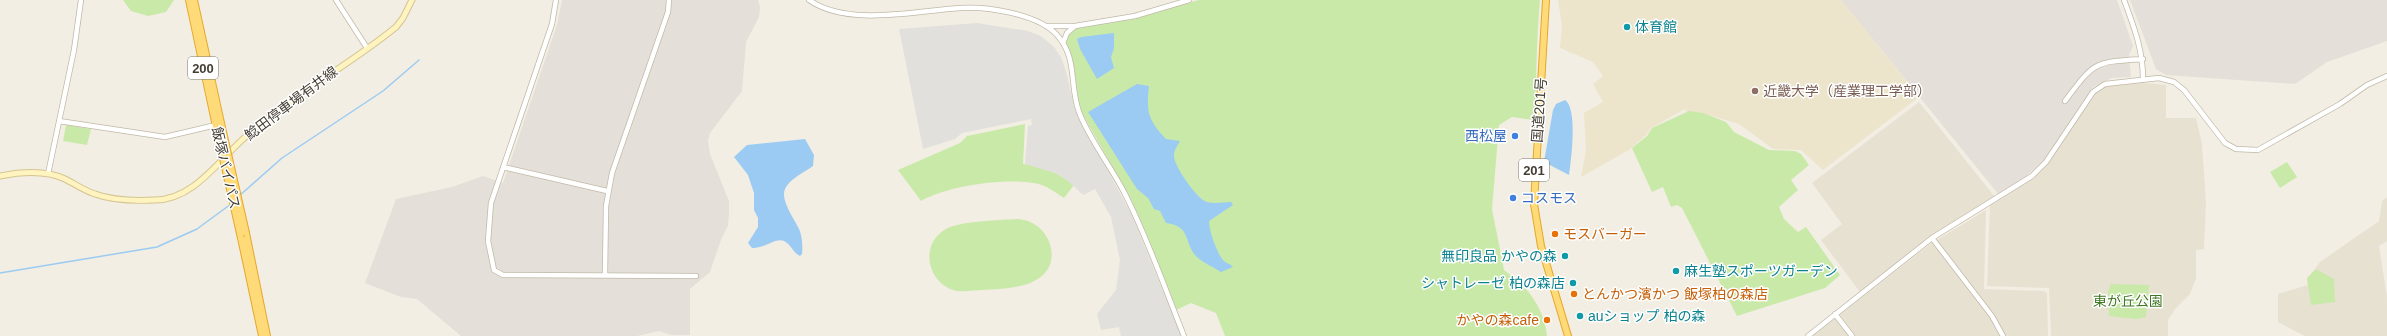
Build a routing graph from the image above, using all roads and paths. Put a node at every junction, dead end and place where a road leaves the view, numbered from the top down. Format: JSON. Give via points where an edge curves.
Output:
{"nodes":[{"id":1,"x":81,"y":0,"type":"edge"},
{"id":2,"x":191,"y":0,"type":"edge"},
{"id":3,"x":336,"y":0,"type":"edge"},
{"id":4,"x":412,"y":0,"type":"edge"},
{"id":5,"x":556,"y":0,"type":"edge"},
{"id":6,"x":669,"y":0,"type":"edge"},
{"id":7,"x":809,"y":0,"type":"edge"},
{"id":8,"x":1189,"y":0,"type":"edge"},
{"id":9,"x":1546,"y":0,"type":"edge"},
{"id":10,"x":2124,"y":0,"type":"edge"},
{"id":11,"x":1047,"y":26,"type":"junction"},
{"id":12,"x":1075,"y":26,"type":"junction"},
{"id":13,"x":1063,"y":43,"type":"junction"},
{"id":14,"x":367,"y":48,"type":"junction"},
{"id":15,"x":2143,"y":59,"type":"junction"},
{"id":16,"x":2387,"y":76,"type":"edge"},
{"id":17,"x":2143,"y":79,"type":"junction"},
{"id":18,"x":2065,"y":101,"type":"dead end"},
{"id":19,"x":59,"y":120,"type":"junction"},
{"id":20,"x":216,"y":125,"type":"junction"},
{"id":21,"x":221,"y":134,"type":"junction"},
{"id":22,"x":503,"y":167,"type":"junction"},
{"id":23,"x":48,"y":174,"type":"junction"},
{"id":24,"x":0,"y":176,"type":"edge"},
{"id":25,"x":607,"y":191,"type":"junction"},
{"id":26,"x":244,"y":235,"type":"junction"},
{"id":27,"x":1932,"y":238,"type":"junction"},
{"id":28,"x":605,"y":275,"type":"junction"},
{"id":29,"x":696,"y":276,"type":"dead end"},
{"id":30,"x":1835,"y":314,"type":"junction"},
{"id":31,"x":262,"y":336,"type":"edge"},
{"id":32,"x":267,"y":336,"type":"edge"},
{"id":33,"x":1184,"y":336,"type":"edge"},
{"id":34,"x":1568,"y":336,"type":"edge"},
{"id":35,"x":1808,"y":336,"type":"edge"},
{"id":36,"x":1852,"y":336,"type":"edge"},
{"id":37,"x":2003,"y":336,"type":"edge"}],
"edges":[{"from":1,"to":19,"type":"street","via":[[74,50]]},
{"from":2,"to":20,"type":"highway","name":"飯塚バイパス","number":"200"},
{"from":2,"to":21,"type":"highway","number":"200"},
{"from":3,"to":14,"type":"street"},
{"from":4,"to":14,"type":"main road","name":"鯰田停車場有井線","via":[[396,27]]},
{"from":5,"to":22,"type":"street","via":[[552,24]]},
{"from":6,"to":25,"type":"street","via":[[668,12],[616,158]]},
{"from":7,"to":11,"type":"street","via":[[835,12],[857,16],[970,7],[991,9]]},
{"from":8,"to":12,"type":"street","via":[[1135,16]]},
{"from":9,"to":34,"type":"highway","name":"国道201号","number":"201","via":[[1534,204],[1541,246]]},
{"from":10,"to":15,"type":"street"},
{"from":11,"to":12,"type":"street"},
{"from":11,"to":13,"type":"street"},
{"from":12,"to":13,"type":"street","via":[[1067,33]]},
{"from":13,"to":33,"type":"street","via":[[1072,63],[1079,112],[1125,194]]},
{"from":14,"to":23,"type":"main road","name":"鯰田停車場有井線","via":[[297,96],[243,139],[199,181],[175,196],[157,200],[109,198],[94,194],[64,178]]},
{"from":15,"to":17,"type":"street"},
{"from":15,"to":18,"type":"street","via":[[2113,61],[2090,69]]},
{"from":16,"to":17,"type":"street","via":[[2367,85],[2340,104],[2258,150],[2248,151],[2225,143],[2179,85],[2168,80]]},
{"from":17,"to":27,"type":"street","via":[[2112,81],[2099,86],[2046,162],[2032,176]]},
{"from":19,"to":20,"type":"street","via":[[165,137]]},
{"from":19,"to":23,"type":"street"},
{"from":20,"to":21,"type":"highway","name":"飯塚バイパス","number":"200"},
{"from":21,"to":26,"type":"highway","number":"200","bridge":true},
{"from":22,"to":25,"type":"street"},
{"from":22,"to":28,"type":"street","via":[[491,203],[488,226],[490,253],[496,273]]},
{"from":23,"to":24,"type":"main road","name":"鯰田停車場有井線"},
{"from":25,"to":28,"type":"street"},
{"from":26,"to":31,"type":"highway","number":"200"},
{"from":26,"to":32,"type":"highway","number":"200"},
{"from":27,"to":30,"type":"street"},
{"from":27,"to":37,"type":"street","via":[[1992,316]]},
{"from":28,"to":29,"type":"street"},
{"from":30,"to":35,"type":"street"},
{"from":30,"to":36,"type":"street"}]}
